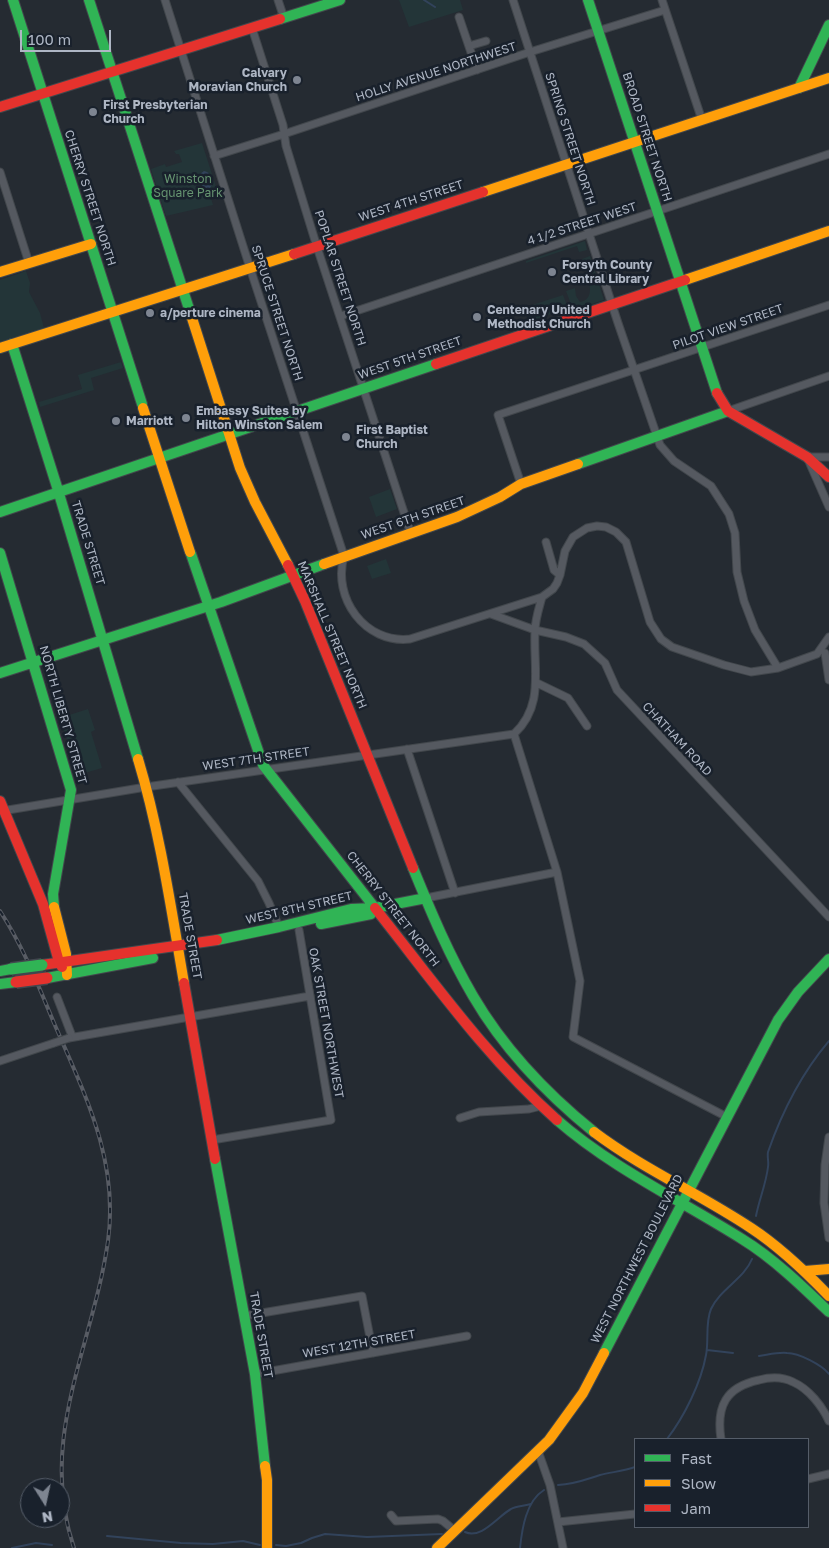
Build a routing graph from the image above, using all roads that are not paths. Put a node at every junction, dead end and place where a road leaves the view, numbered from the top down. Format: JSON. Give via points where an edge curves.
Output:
{"nodes":[{"id":1,"x":13,"y":0,"type":"edge"},
{"id":2,"x":89,"y":0,"type":"edge"},
{"id":3,"x":165,"y":0,"type":"edge"},
{"id":4,"x":278,"y":0,"type":"edge"},
{"id":5,"x":340,"y":0,"type":"edge"},
{"id":6,"x":513,"y":0,"type":"edge"},
{"id":7,"x":588,"y":0,"type":"edge"},
{"id":8,"x":662,"y":0,"type":"edge"},
{"id":9,"x":665,"y":10,"type":"junction"},
{"id":10,"x":459,"y":17,"type":"dead end"},
{"id":11,"x":284,"y":18,"type":"junction"},
{"id":12,"x":829,"y":25,"type":"edge"},
{"id":13,"x":252,"y":28,"type":"junction"},
{"id":14,"x":598,"y":32,"type":"junction"},
{"id":15,"x":486,"y":41,"type":"dead end"},
{"id":16,"x":469,"y":46,"type":"junction"},
{"id":17,"x":181,"y":50,"type":"junction"},
{"id":18,"x":530,"y":52,"type":"junction"},
{"id":19,"x":476,"y":70,"type":"junction"},
{"id":20,"x":112,"y":72,"type":"junction"},
{"id":21,"x":829,"y":78,"type":"edge"},
{"id":22,"x":799,"y":88,"type":"junction"},
{"id":23,"x":42,"y":94,"type":"junction"},
{"id":24,"x":0,"y":107,"type":"edge"},
{"id":25,"x":702,"y":120,"type":"junction"},
{"id":26,"x":284,"y":134,"type":"junction"},
{"id":27,"x":634,"y":142,"type":"junction"},
{"id":28,"x":829,"y":154,"type":"edge"},
{"id":29,"x":214,"y":156,"type":"junction"},
{"id":30,"x":567,"y":164,"type":"junction"},
{"id":31,"x":0,"y":172,"type":"edge"},
{"id":32,"x":657,"y":212,"type":"junction"},
{"id":33,"x":829,"y":232,"type":"edge"},
{"id":34,"x":590,"y":233,"type":"junction"},
{"id":35,"x":91,"y":244,"type":"junction"},
{"id":36,"x":317,"y":247,"type":"junction"},
{"id":37,"x":29,"y":263,"type":"junction"},
{"id":38,"x":250,"y":268,"type":"junction"},
{"id":39,"x":0,"y":272,"type":"edge"},
{"id":40,"x":680,"y":282,"type":"junction"},
{"id":41,"x":182,"y":290,"type":"junction"},
{"id":42,"x":612,"y":304,"type":"junction"},
{"id":43,"x":829,"y":305,"type":"edge"},
{"id":44,"x":113,"y":312,"type":"junction"},
{"id":45,"x":341,"y":316,"type":"junction"},
{"id":46,"x":12,"y":344,"type":"junction"},
{"id":47,"x":0,"y":348,"type":"edge"},
{"id":48,"x":702,"y":348,"type":"junction"},
{"id":49,"x":634,"y":371,"type":"junction"},
{"id":50,"x":829,"y":376,"type":"edge"},
{"id":51,"x":364,"y":388,"type":"junction"},
{"id":52,"x":728,"y":411,"type":"junction"},
{"id":53,"x":298,"y":412,"type":"junction"},
{"id":54,"x":229,"y":434,"type":"junction"},
{"id":55,"x":657,"y":437,"type":"junction"},
{"id":56,"x":807,"y":457,"type":"junction"},
{"id":57,"x":829,"y":457,"type":"edge"},
{"id":58,"x":159,"y":458,"type":"junction"},
{"id":59,"x":829,"y":477,"type":"edge"},
{"id":60,"x":521,"y":484,"type":"junction"},
{"id":61,"x":58,"y":492,"type":"junction"},
{"id":62,"x":829,"y":507,"type":"edge"},
{"id":63,"x":0,"y":512,"type":"edge"},
{"id":64,"x":411,"y":534,"type":"junction"},
{"id":65,"x":546,"y":542,"type":"dead end"},
{"id":66,"x":0,"y":553,"type":"edge"},
{"id":67,"x":344,"y":556,"type":"junction"},
{"id":68,"x":560,"y":575,"type":"junction"},
{"id":69,"x":294,"y":576,"type":"junction"},
{"id":70,"x":542,"y":597,"type":"junction"},
{"id":71,"x":209,"y":605,"type":"junction"},
{"id":72,"x":491,"y":614,"type":"junction"},
{"id":73,"x":534,"y":630,"type":"junction"},
{"id":74,"x":829,"y":637,"type":"edge"},
{"id":75,"x":103,"y":641,"type":"junction"},
{"id":76,"x":827,"y":653,"type":"edge"},
{"id":77,"x":817,"y":654,"type":"junction"},
{"id":78,"x":33,"y":662,"type":"junction"},
{"id":79,"x":778,"y":668,"type":"junction"},
{"id":80,"x":0,"y":673,"type":"edge"},
{"id":81,"x":829,"y":680,"type":"edge"},
{"id":82,"x":537,"y":683,"type":"junction"},
{"id":83,"x":587,"y":726,"type":"dead end"},
{"id":84,"x":514,"y":734,"type":"junction"},
{"id":85,"x":407,"y":749,"type":"junction"},
{"id":86,"x":368,"y":754,"type":"junction"},
{"id":87,"x":266,"y":769,"type":"junction"},
{"id":88,"x":178,"y":782,"type":"junction"},
{"id":89,"x":146,"y":787,"type":"junction"},
{"id":90,"x":70,"y":800,"type":"junction"},
{"id":91,"x":1,"y":808,"type":"edge"},
{"id":92,"x":557,"y":872,"type":"junction"},
{"id":93,"x":54,"y":883,"type":"junction"},
{"id":94,"x":357,"y":885,"type":"junction"},
{"id":95,"x":36,"y":887,"type":"junction"},
{"id":96,"x":455,"y":893,"type":"junction"},
{"id":97,"x":426,"y":898,"type":"junction"},
{"id":98,"x":351,"y":909,"type":"junction"},
{"id":99,"x":377,"y":910,"type":"junction"},
{"id":100,"x":829,"y":916,"type":"edge"},
{"id":101,"x":278,"y":927,"type":"junction"},
{"id":102,"x":299,"y":930,"type":"junction"},
{"id":103,"x":178,"y":950,"type":"junction"},
{"id":104,"x":829,"y":959,"type":"edge"},
{"id":105,"x":64,"y":962,"type":"junction"},
{"id":106,"x":5,"y":970,"type":"edge"},
{"id":107,"x":67,"y":975,"type":"junction"},
{"id":108,"x":0,"y":984,"type":"edge"},
{"id":109,"x":310,"y":996,"type":"junction"},
{"id":110,"x":57,"y":997,"type":"dead end"},
{"id":111,"x":190,"y":1016,"type":"junction"},
{"id":112,"x":71,"y":1037,"type":"junction"},
{"id":113,"x":0,"y":1061,"type":"edge"},
{"id":114,"x":541,"y":1106,"type":"junction"},
{"id":115,"x":727,"y":1117,"type":"junction"},
{"id":116,"x":460,"y":1118,"type":"dead end"},
{"id":117,"x":829,"y":1138,"type":"edge"},
{"id":118,"x":212,"y":1140,"type":"junction"},
{"id":119,"x":688,"y":1191,"type":"junction"},
{"id":120,"x":681,"y":1202,"type":"junction"},
{"id":121,"x":829,"y":1238,"type":"edge"},
{"id":122,"x":829,"y":1269,"type":"edge"},
{"id":123,"x":805,"y":1271,"type":"junction"},
{"id":124,"x":829,"y":1296,"type":"edge"},
{"id":125,"x":829,"y":1312,"type":"edge"},
{"id":126,"x":244,"y":1316,"type":"junction"},
{"id":127,"x":467,"y":1336,"type":"dead end"},
{"id":128,"x":373,"y":1353,"type":"junction"},
{"id":129,"x":255,"y":1374,"type":"junction"},
{"id":130,"x":829,"y":1421,"type":"edge"},
{"id":131,"x":721,"y":1438,"type":"edge"},
{"id":132,"x":538,"y":1451,"type":"junction"},
{"id":133,"x":829,"y":1474,"type":"edge"},
{"id":134,"x":809,"y":1479,"type":"edge"},
{"id":135,"x":634,"y":1514,"type":"edge"},
{"id":136,"x":391,"y":1515,"type":"dead end"},
{"id":137,"x":558,"y":1522,"type":"junction"},
{"id":138,"x":455,"y":1531,"type":"junction"},
{"id":139,"x":267,"y":1548,"type":"edge"},
{"id":140,"x":437,"y":1548,"type":"edge"},
{"id":141,"x":563,"y":1548,"type":"edge"}],
"edges":[{"from":1,"to":23,"type":"main road","name":"CHERRY STREET NORTH"},
{"from":2,"to":20,"type":"main road","name":"MARSHALL STREET NORTH"},
{"from":3,"to":17,"type":"street","name":"SPRUCE STREET NORTH"},
{"from":4,"to":11,"type":"street"},
{"from":5,"to":11,"type":"main road"},
{"from":6,"to":18,"type":"street","name":"SPRING STREET NORTH"},
{"from":7,"to":14,"type":"main road","name":"BROAD STREET NORTH"},
{"from":8,"to":9,"type":"street"},
{"from":9,"to":14,"type":"street","name":"HOLLY AVENUE NORTHWEST"},
{"from":9,"to":25,"type":"street"},
{"from":10,"to":16,"type":"street"},
{"from":11,"to":13,"type":"main road"},
{"from":12,"to":22,"type":"main road"},
{"from":13,"to":17,"type":"main road"},
{"from":13,"to":26,"type":"street","name":"POPLAR STREET NORTH"},
{"from":14,"to":18,"type":"street","name":"HOLLY AVENUE NORTHWEST"},
{"from":14,"to":27,"type":"main road","name":"BROAD STREET NORTH"},
{"from":15,"to":16,"type":"street"},
{"from":16,"to":19,"type":"street"},
{"from":17,"to":20,"type":"main road"},
{"from":17,"to":29,"type":"street","name":"SPRUCE STREET NORTH"},
{"from":18,"to":19,"type":"street","name":"HOLLY AVENUE NORTHWEST"},
{"from":18,"to":30,"type":"street","name":"SPRING STREET NORTH"},
{"from":19,"to":26,"type":"street","name":"HOLLY AVENUE NORTHWEST"},
{"from":20,"to":23,"type":"main road"},
{"from":20,"to":41,"type":"main road","name":"MARSHALL STREET NORTH"},
{"from":21,"to":22,"type":"main road","name":"WEST 4TH STREET"},
{"from":22,"to":25,"type":"main road","name":"WEST 4TH STREET"},
{"from":23,"to":24,"type":"main road"},
{"from":23,"to":35,"type":"main road","name":"CHERRY STREET NORTH"},
{"from":25,"to":27,"type":"main road","name":"WEST 4TH STREET"},
{"from":26,"to":29,"type":"street","name":"HOLLY AVENUE NORTHWEST"},
{"from":26,"to":36,"type":"street","name":"POPLAR STREET NORTH"},
{"from":27,"to":30,"type":"main road","name":"WEST 4TH STREET"},
{"from":27,"to":32,"type":"main road","name":"BROAD STREET NORTH"},
{"from":28,"to":32,"type":"street","name":"4 1/2 STREET WEST"},
{"from":29,"to":38,"type":"street","name":"SPRUCE STREET NORTH"},
{"from":30,"to":34,"type":"street","name":"SPRING STREET NORTH"},
{"from":30,"to":36,"type":"main road","name":"WEST 4TH STREET"},
{"from":31,"to":37,"type":"street"},
{"from":32,"to":34,"type":"street","name":"4 1/2 STREET WEST"},
{"from":32,"to":40,"type":"main road","name":"BROAD STREET NORTH"},
{"from":33,"to":40,"type":"main road","name":"WEST 5TH STREET"},
{"from":34,"to":42,"type":"street","name":"SPRING STREET NORTH"},
{"from":34,"to":45,"type":"street","name":"4 1/2 STREET WEST"},
{"from":35,"to":37,"type":"main road"},
{"from":35,"to":44,"type":"main road","name":"CHERRY STREET NORTH"},
{"from":36,"to":38,"type":"main road","name":"WEST 4TH STREET"},
{"from":36,"to":45,"type":"street","name":"POPLAR STREET NORTH"},
{"from":37,"to":39,"type":"main road"},
{"from":38,"to":41,"type":"main road","name":"WEST 4TH STREET"},
{"from":38,"to":53,"type":"street","name":"SPRUCE STREET NORTH"},
{"from":40,"to":42,"type":"main road","name":"WEST 5TH STREET"},
{"from":40,"to":48,"type":"main road","name":"BROAD STREET NORTH"},
{"from":41,"to":44,"type":"main road","name":"WEST 4TH STREET"},
{"from":41,"to":54,"type":"main road","name":"MARSHALL STREET NORTH"},
{"from":42,"to":49,"type":"street","name":"SPRING STREET NORTH"},
{"from":42,"to":51,"type":"main road","name":"WEST 5TH STREET"},
{"from":43,"to":48,"type":"street","name":"PILOT VIEW STREET"},
{"from":44,"to":46,"type":"main road","name":"WEST 4TH STREET"},
{"from":44,"to":58,"type":"main road","name":"CHERRY STREET NORTH"},
{"from":45,"to":51,"type":"street","name":"POPLAR STREET NORTH"},
{"from":46,"to":47,"type":"main road","name":"WEST 4TH STREET"},
{"from":46,"to":61,"type":"main road","name":"TRADE STREET"},
{"from":48,"to":49,"type":"street","name":"PILOT VIEW STREET"},
{"from":48,"to":52,"type":"main road","name":"BROAD STREET NORTH","via":[[718,397]]},
{"from":49,"to":55,"type":"street","name":"SPRING STREET NORTH"},
{"from":49,"to":60,"type":"street","name":"PILOT VIEW STREET","via":[[498,415]]},
{"from":50,"to":52,"type":"street","name":"WEST 6TH STREET"},
{"from":51,"to":53,"type":"main road","name":"WEST 5TH STREET"},
{"from":51,"to":64,"type":"street","name":"POPLAR STREET NORTH"},
{"from":52,"to":55,"type":"main road","name":"WEST 6TH STREET"},
{"from":52,"to":56,"type":"main road"},
{"from":53,"to":54,"type":"main road","name":"WEST 5TH STREET"},
{"from":53,"to":67,"type":"street","name":"SPRUCE STREET NORTH"},
{"from":54,"to":58,"type":"main road","name":"WEST 5TH STREET"},
{"from":54,"to":69,"type":"main road","name":"MARSHALL STREET NORTH","via":[[251,494]]},
{"from":55,"to":60,"type":"main road","name":"WEST 6TH STREET"},
{"from":55,"to":79,"type":"street","name":"SPRING STREET NORTH","via":[[662,449],[674,461],[710,486],[729,514],[735,532],[744,601],[755,630]]},
{"from":56,"to":57,"type":"street"},
{"from":56,"to":59,"type":"main road"},
{"from":56,"to":62,"type":"street"},
{"from":58,"to":61,"type":"main road","name":"WEST 5TH STREET"},
{"from":58,"to":71,"type":"main road","name":"CHERRY STREET NORTH"},
{"from":60,"to":64,"type":"main road","name":"WEST 6TH STREET","via":[[479,509]]},
{"from":61,"to":63,"type":"main road","name":"WEST 5TH STREET"},
{"from":61,"to":75,"type":"main road","name":"TRADE STREET"},
{"from":64,"to":67,"type":"main road","name":"WEST 6TH STREET"},
{"from":65,"to":68,"type":"street","via":[[554,570]]},
{"from":66,"to":78,"type":"main road","name":"NORTH LIBERTY STREET"},
{"from":67,"to":69,"type":"main road","name":"WEST 6TH STREET"},
{"from":67,"to":72,"type":"street","name":"SPRUCE STREET NORTH","via":[[344,596],[352,612],[367,627],[386,636],[402,640]]},
{"from":68,"to":70,"type":"street","via":[[553,589]]},
{"from":68,"to":79,"type":"street","via":[[565,551],[577,533],[592,526],[611,529],[626,542],[650,622],[665,642],[682,651],[743,670],[752,672]]},
{"from":69,"to":71,"type":"main road","name":"WEST 6TH STREET"},
{"from":69,"to":86,"type":"main road","name":"MARSHALL STREET NORTH"},
{"from":70,"to":72,"type":"street"},
{"from":70,"to":73,"type":"street"},
{"from":71,"to":75,"type":"main road","name":"WEST 6TH STREET"},
{"from":71,"to":87,"type":"main road","name":"CHERRY STREET NORTH","via":[[258,754]]},
{"from":72,"to":73,"type":"street","name":"CHATHAM ROAD"},
{"from":73,"to":82,"type":"street"},
{"from":73,"to":100,"type":"street","name":"CHATHAM ROAD","via":[[576,640],[591,648],[618,690]]},
{"from":74,"to":77,"type":"street"},
{"from":75,"to":78,"type":"main road","name":"WEST 6TH STREET"},
{"from":75,"to":89,"type":"main road","name":"TRADE STREET"},
{"from":76,"to":77,"type":"street"},
{"from":76,"to":81,"type":"street"},
{"from":77,"to":79,"type":"street"},
{"from":78,"to":80,"type":"main road","name":"WEST 6TH STREET"},
{"from":78,"to":90,"type":"main road","name":"NORTH LIBERTY STREET","via":[[71,786]]},
{"from":82,"to":83,"type":"street","via":[[568,698]]},
{"from":82,"to":84,"type":"street","via":[[529,714]]},
{"from":84,"to":85,"type":"street","name":"WEST 7TH STREET"},
{"from":84,"to":92,"type":"street"},
{"from":85,"to":86,"type":"street","name":"WEST 7TH STREET"},
{"from":85,"to":96,"type":"street"},
{"from":86,"to":87,"type":"street","name":"WEST 7TH STREET"},
{"from":86,"to":97,"type":"main road","name":"MARSHALL STREET NORTH"},
{"from":87,"to":88,"type":"street","name":"WEST 7TH STREET"},
{"from":87,"to":94,"type":"main road","name":"CHERRY STREET NORTH"},
{"from":88,"to":89,"type":"street","name":"WEST 7TH STREET"},
{"from":88,"to":101,"type":"street","via":[[258,881]]},
{"from":89,"to":90,"type":"street","name":"WEST 7TH STREET"},
{"from":89,"to":103,"type":"main road","name":"TRADE STREET"},
{"from":90,"to":91,"type":"street","name":"WEST 7TH STREET"},
{"from":90,"to":93,"type":"main road","name":"NORTH LIBERTY STREET"},
{"from":91,"to":95,"type":"main road"},
{"from":92,"to":96,"type":"street","name":"WEST 8TH STREET"},
{"from":92,"to":115,"type":"street","via":[[580,981],[573,1037]]},
{"from":93,"to":95,"type":"main road","via":[[45,888]]},
{"from":93,"to":105,"type":"main road","name":"NORTH LIBERTY STREET","via":[[54,905]]},
{"from":94,"to":98,"type":"main road","via":[[357,896]]},
{"from":94,"to":99,"type":"main road","name":"CHERRY STREET NORTH"},
{"from":95,"to":105,"type":"main road"},
{"from":96,"to":97,"type":"street","name":"WEST 8TH STREET"},
{"from":97,"to":99,"type":"main road","name":"WEST 8TH STREET"},
{"from":97,"to":119,"type":"main road","name":"MARSHALL STREET NORTH","via":[[447,949],[470,992],[498,1034],[530,1072],[603,1140]]},
{"from":98,"to":99,"type":"main road","name":"WEST 8TH STREET"},
{"from":98,"to":101,"type":"main road","name":"WEST 8TH STREET"},
{"from":99,"to":102,"type":"main road","name":"WEST 8TH STREET"},
{"from":99,"to":114,"type":"main road","name":"CHERRY STREET NORTH","via":[[484,1047]]},
{"from":101,"to":103,"type":"main road","name":"WEST 8TH STREET"},
{"from":102,"to":103,"type":"main road","name":"WEST 8TH STREET","via":[[239,943]]},
{"from":102,"to":109,"type":"street","name":"OAK STREET NORTHWEST"},
{"from":103,"to":105,"type":"main road"},
{"from":103,"to":107,"type":"main road"},
{"from":103,"to":111,"type":"main road","name":"TRADE STREET"},
{"from":104,"to":115,"type":"main road","name":"WEST NORTHWEST BOULEVARD","via":[[798,992],[778,1020]]},
{"from":105,"to":106,"type":"main road","bridge":true},
{"from":105,"to":107,"type":"main road"},
{"from":107,"to":108,"type":"main road","bridge":true},
{"from":109,"to":111,"type":"street"},
{"from":109,"to":118,"type":"street","name":"OAK STREET NORTHWEST","via":[[331,1120]]},
{"from":110,"to":112,"type":"street"},
{"from":111,"to":112,"type":"street"},
{"from":111,"to":118,"type":"main road","name":"TRADE STREET"},
{"from":112,"to":113,"type":"street","bridge":true},
{"from":114,"to":116,"type":"street","via":[[529,1110],[479,1112]]},
{"from":114,"to":120,"type":"main road","name":"CHERRY STREET NORTH","via":[[598,1151]]},
{"from":115,"to":119,"type":"main road","name":"WEST NORTHWEST BOULEVARD"},
{"from":117,"to":121,"type":"street","via":[[824,1203]]},
{"from":118,"to":126,"type":"main road","name":"TRADE STREET"},
{"from":119,"to":120,"type":"main road","name":"WEST NORTHWEST BOULEVARD"},
{"from":119,"to":123,"type":"main road","name":"MARSHALL STREET NORTH","via":[[749,1226]]},
{"from":120,"to":125,"type":"main road","name":"CHERRY STREET NORTH","via":[[758,1250]]},
{"from":120,"to":132,"type":"main road","name":"WEST NORTHWEST BOULEVARD","via":[[583,1392],[563,1423]]},
{"from":122,"to":123,"type":"main road"},
{"from":123,"to":124,"type":"main road","name":"MARSHALL STREET NORTH"},
{"from":126,"to":128,"type":"street","via":[[362,1296]]},
{"from":126,"to":129,"type":"main road","name":"TRADE STREET"},
{"from":127,"to":128,"type":"street","name":"WEST 12TH STREET"},
{"from":128,"to":129,"type":"street","name":"WEST 12TH STREET"},
{"from":129,"to":139,"type":"main road","name":"TRADE STREET","via":[[267,1480]]},
{"from":130,"to":131,"type":"street","via":[[812,1397],[795,1383],[782,1378],[762,1379],[740,1386],[726,1398],[721,1414]]},
{"from":132,"to":137,"type":"street"},
{"from":132,"to":138,"type":"main road","name":"WEST NORTHWEST BOULEVARD"},
{"from":133,"to":134,"type":"street"},
{"from":135,"to":137,"type":"street"},
{"from":136,"to":138,"type":"street","via":[[396,1520],[438,1519]]},
{"from":137,"to":141,"type":"street"},
{"from":138,"to":140,"type":"main road","name":"WEST NORTHWEST BOULEVARD"}]}
